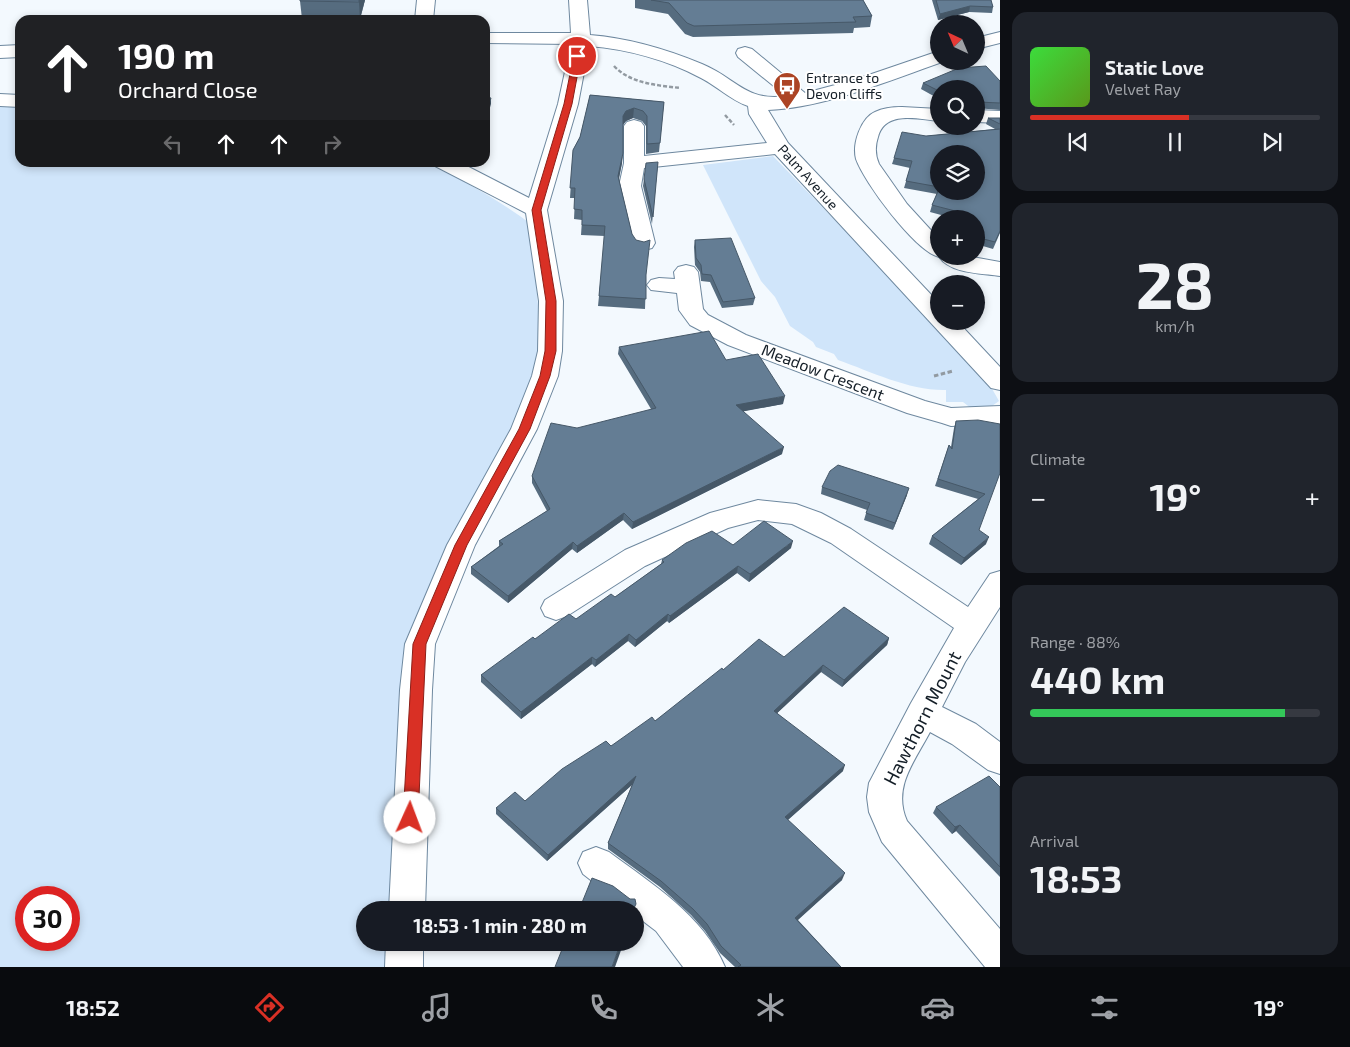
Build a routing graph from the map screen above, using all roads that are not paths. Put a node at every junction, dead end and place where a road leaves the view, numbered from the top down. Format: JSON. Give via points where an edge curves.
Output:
{"nodes":[{"id":1,"x":426,"y":0,"type":"edge"},
{"id":2,"x":578,"y":0,"type":"edge"},
{"id":3,"x":424,"y":15,"type":"edge"},
{"id":4,"x":1000,"y":37,"type":"edge"},
{"id":5,"x":490,"y":38,"type":"edge"},
{"id":6,"x":985,"y":41,"type":"edge"},
{"id":7,"x":580,"y":43,"type":"junction"},
{"id":8,"x":15,"y":50,"type":"edge"},
{"id":9,"x":0,"y":52,"type":"edge"},
{"id":10,"x":745,"y":53,"type":"dead end"},
{"id":11,"x":930,"y":62,"type":"edge"},
{"id":12,"x":0,"y":100,"type":"edge"},
{"id":13,"x":802,"y":100,"type":"junction"},
{"id":14,"x":15,"y":101,"type":"edge"},
{"id":15,"x":757,"y":103,"type":"junction"},
{"id":16,"x":862,"y":103,"type":"junction"},
{"id":17,"x":930,"y":115,"type":"edge"},
{"id":18,"x":985,"y":116,"type":"edge"},
{"id":19,"x":1000,"y":117,"type":"edge"},
{"id":20,"x":634,"y":126,"type":"dead end"},
{"id":21,"x":780,"y":147,"type":"junction"},
{"id":22,"x":634,"y":164,"type":"junction"},
{"id":23,"x":452,"y":167,"type":"edge"},
{"id":24,"x":536,"y":210,"type":"junction"},
{"id":25,"x":644,"y":243,"type":"edge"},
{"id":26,"x":930,"y":243,"type":"edge"},
{"id":27,"x":975,"y":265,"type":"edge"},
{"id":28,"x":1000,"y":269,"type":"edge"},
{"id":29,"x":659,"y":285,"type":"dead end"},
{"id":30,"x":930,"y":307,"type":"edge"},
{"id":31,"x":951,"y":330,"type":"edge"},
{"id":32,"x":1000,"y":382,"type":"edge"},
{"id":33,"x":1000,"y":415,"type":"edge"},
{"id":34,"x":997,"y":595,"type":"edge"},
{"id":35,"x":556,"y":608,"type":"dead end"},
{"id":36,"x":972,"y":625,"type":"junction"},
{"id":37,"x":922,"y":712,"type":"junction"},
{"id":38,"x":1000,"y":760,"type":"edge"},
{"id":39,"x":596,"y":863,"type":"dead end"},
{"id":40,"x":407,"y":901,"type":"edge"},
{"id":41,"x":405,"y":951,"type":"edge"},
{"id":42,"x":1000,"y":957,"type":"edge"},
{"id":43,"x":404,"y":967,"type":"edge"},
{"id":44,"x":706,"y":967,"type":"edge"}],
"edges":[{"from":1,"to":3,"type":"street"},
{"from":2,"to":7,"type":"street"},
{"from":4,"to":6,"type":"street"},
{"from":5,"to":7,"type":"street"},
{"from":7,"to":15,"type":"street","via":[[623,45],[655,53],[714,77],[748,101]]},
{"from":7,"to":24,"type":"street","via":[[568,104]]},
{"from":8,"to":9,"type":"street"},
{"from":10,"to":13,"type":"street"},
{"from":11,"to":16,"type":"street"},
{"from":12,"to":14,"type":"street"},
{"from":13,"to":15,"type":"street"},
{"from":13,"to":16,"type":"street"},
{"from":15,"to":21,"type":"street","name":"Palm Avenue","via":[[759,114]]},
{"from":16,"to":17,"type":"street","via":[[895,113]]},
{"from":16,"to":26,"type":"street","via":[[873,124],[866,158],[921,236]]},
{"from":18,"to":19,"type":"street"},
{"from":20,"to":22,"type":"street"},
{"from":21,"to":22,"type":"street"},
{"from":21,"to":30,"type":"street","name":"Palm Avenue"},
{"from":22,"to":25,"type":"street","via":[[630,186]]},
{"from":23,"to":24,"type":"street"},
{"from":24,"to":40,"type":"street","via":[[551,301],[550,351],[536,402],[461,545],[420,644]]},
{"from":27,"to":28,"type":"street"},
{"from":29,"to":33,"type":"street","name":"Meadow Crescent","via":[[687,280],[691,310],[699,320],[737,340],[951,417]]},
{"from":31,"to":32,"type":"street"},
{"from":34,"to":36,"type":"street","name":"Hawthorn Mount"},
{"from":35,"to":36,"type":"street","via":[[635,558],[720,520],[758,510],[796,514],[841,536]]},
{"from":36,"to":37,"type":"street","name":"Hawthorn Mount"},
{"from":37,"to":38,"type":"street","via":[[964,734]]},
{"from":37,"to":42,"type":"street","name":"Hawthorn Mount","via":[[886,783],[886,812],[894,831]]},
{"from":39,"to":44,"type":"street","via":[[669,919]]},
{"from":41,"to":43,"type":"street"}]}
